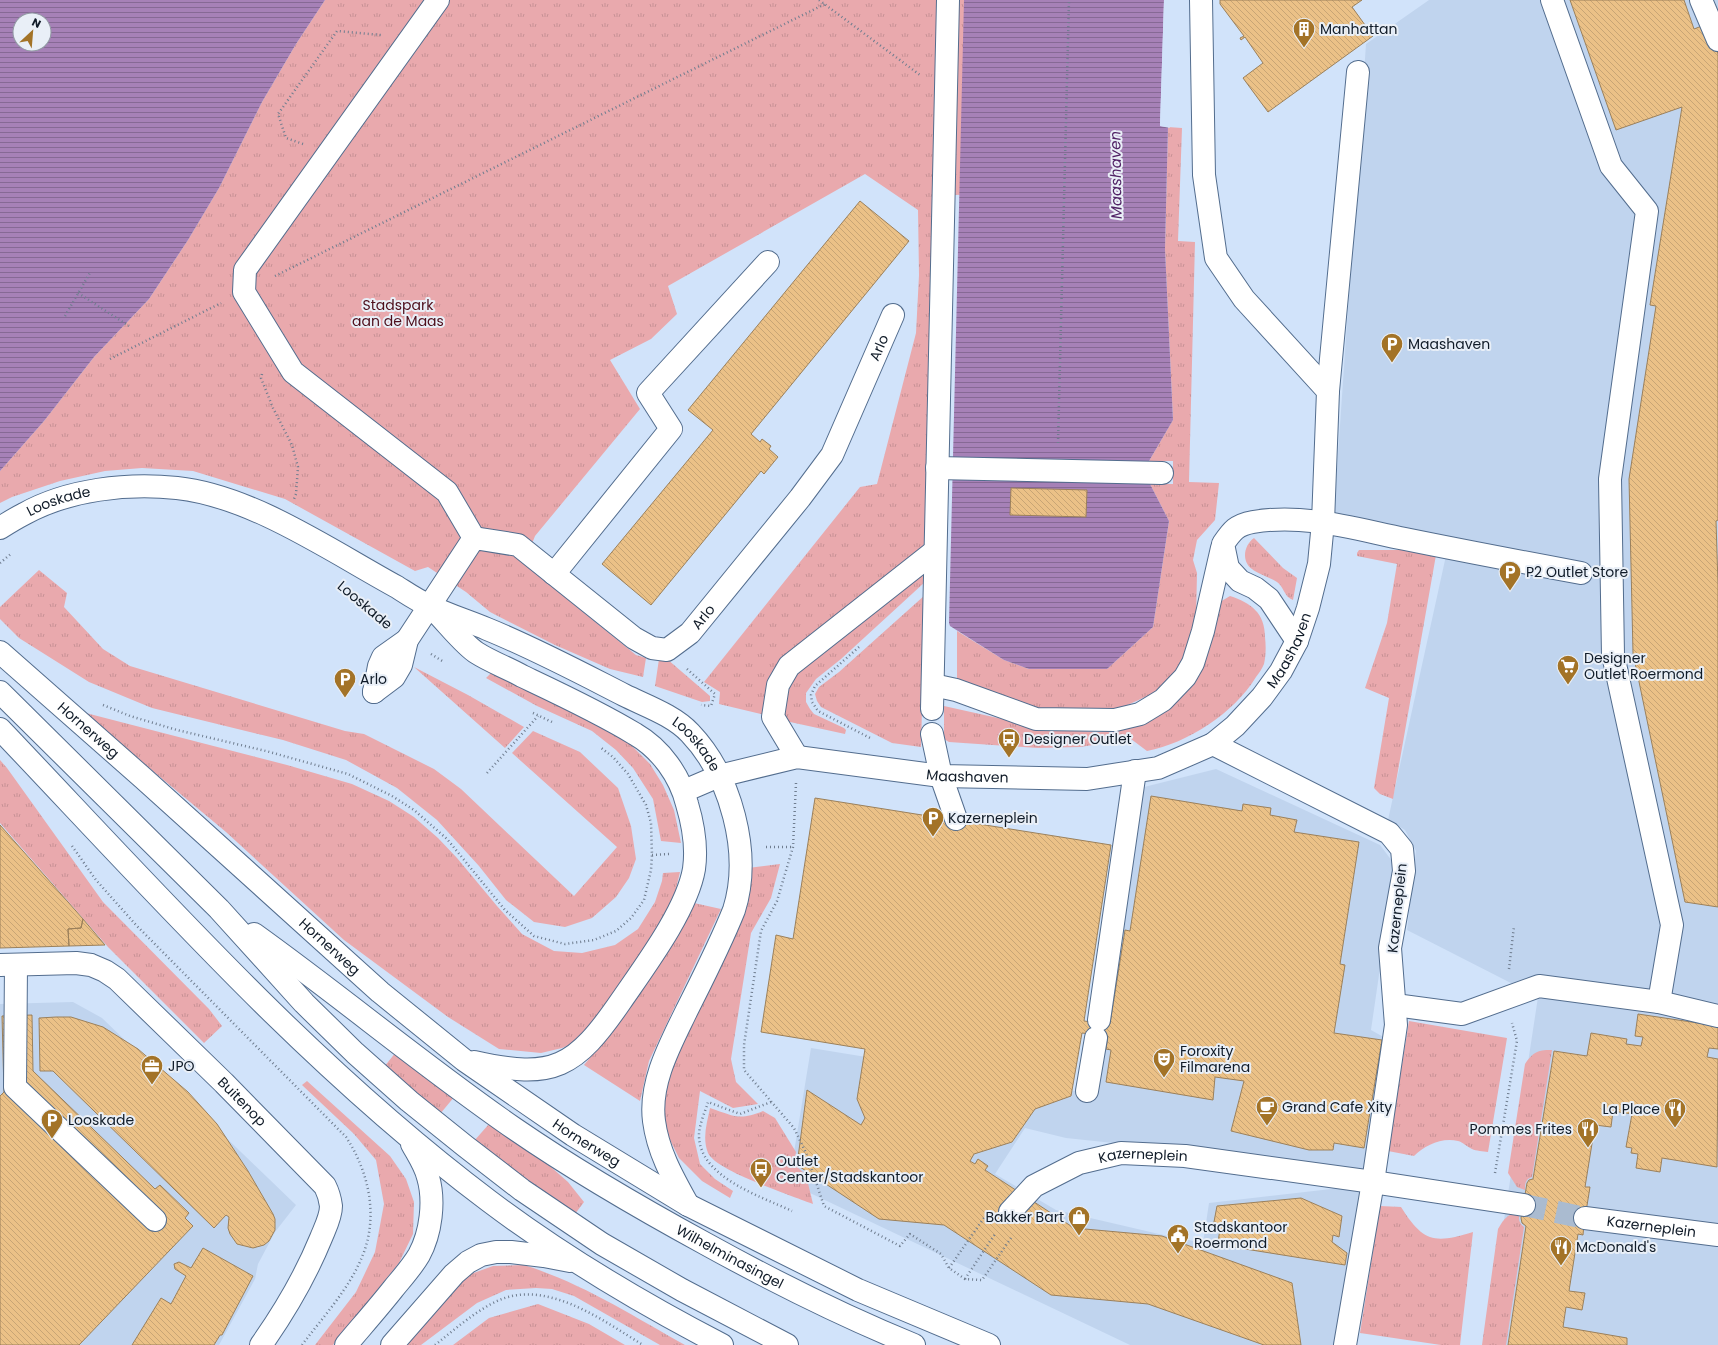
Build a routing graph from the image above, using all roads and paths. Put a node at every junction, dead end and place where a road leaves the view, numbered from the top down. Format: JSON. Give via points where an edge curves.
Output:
{"nodes":[{"id":1,"x":438,"y":0,"type":"edge"},
{"id":2,"x":819,"y":0,"type":"edge"},
{"id":3,"x":948,"y":0,"type":"edge"},
{"id":4,"x":1069,"y":0,"type":"edge"},
{"id":5,"x":1201,"y":0,"type":"edge"},
{"id":6,"x":1552,"y":0,"type":"edge"},
{"id":7,"x":1701,"y":0,"type":"edge"},
{"id":8,"x":825,"y":4,"type":"junction"},
{"id":9,"x":410,"y":38,"type":"junction"},
{"id":10,"x":1718,"y":40,"type":"edge"},
{"id":11,"x":1358,"y":72,"type":"dead end"},
{"id":12,"x":945,"y":94,"type":"junction"},
{"id":13,"x":327,"y":154,"type":"junction"},
{"id":14,"x":768,"y":262,"type":"dead end"},
{"id":15,"x":91,"y":271,"type":"dead end"},
{"id":16,"x":244,"y":292,"type":"junction"},
{"id":17,"x":78,"y":293,"type":"junction"},
{"id":18,"x":893,"y":315,"type":"dead end"},
{"id":19,"x":65,"y":316,"type":"dead end"},
{"id":20,"x":129,"y":326,"type":"dead end"},
{"id":21,"x":274,"y":340,"type":"junction"},
{"id":22,"x":110,"y":359,"type":"dead end"},
{"id":23,"x":1328,"y":391,"type":"junction"},
{"id":24,"x":942,"y":468,"type":"junction"},
{"id":25,"x":1058,"y":471,"type":"junction"},
{"id":26,"x":1162,"y":473,"type":"dead end"},
{"id":27,"x":1323,"y":522,"type":"junction"},
{"id":28,"x":282,"y":523,"type":"junction"},
{"id":29,"x":0,"y":528,"type":"edge"},
{"id":30,"x":474,"y":538,"type":"junction"},
{"id":31,"x":1223,"y":544,"type":"junction"},
{"id":32,"x":18,"y":549,"type":"dead end"},
{"id":33,"x":935,"y":551,"type":"junction"},
{"id":34,"x":0,"y":563,"type":"edge"},
{"id":35,"x":1581,"y":573,"type":"dead end"},
{"id":36,"x":554,"y":574,"type":"junction"},
{"id":37,"x":351,"y":592,"type":"dead end"},
{"id":38,"x":430,"y":606,"type":"junction"},
{"id":39,"x":408,"y":640,"type":"junction"},
{"id":40,"x":1297,"y":641,"type":"junction"},
{"id":41,"x":864,"y":643,"type":"dead end"},
{"id":42,"x":667,"y":650,"type":"junction"},
{"id":43,"x":1,"y":653,"type":"edge"},
{"id":44,"x":448,"y":665,"type":"dead end"},
{"id":45,"x":933,"y":685,"type":"junction"},
{"id":46,"x":0,"y":692,"type":"edge"},
{"id":47,"x":932,"y":709,"type":"dead end"},
{"id":48,"x":532,"y":712,"type":"dead end"},
{"id":49,"x":538,"y":716,"type":"junction"},
{"id":50,"x":672,"y":719,"type":"junction"},
{"id":51,"x":559,"y":726,"type":"dead end"},
{"id":52,"x":0,"y":729,"type":"edge"},
{"id":53,"x":177,"y":730,"type":"dead end"},
{"id":54,"x":932,"y":734,"type":"dead end"},
{"id":55,"x":873,"y":739,"type":"dead end"},
{"id":56,"x":1213,"y":744,"type":"junction"},
{"id":57,"x":597,"y":745,"type":"dead end"},
{"id":58,"x":797,"y":757,"type":"junction"},
{"id":59,"x":1135,"y":771,"type":"junction"},
{"id":60,"x":487,"y":773,"type":"dead end"},
{"id":61,"x":719,"y":776,"type":"junction"},
{"id":62,"x":941,"y":776,"type":"junction"},
{"id":63,"x":684,"y":791,"type":"junction"},
{"id":64,"x":956,"y":819,"type":"dead end"},
{"id":65,"x":73,"y":849,"type":"dead end"},
{"id":66,"x":219,"y":909,"type":"junction"},
{"id":67,"x":1514,"y":926,"type":"dead end"},
{"id":68,"x":8,"y":965,"type":"edge"},
{"id":69,"x":1505,"y":999,"type":"junction"},
{"id":70,"x":1660,"y":1002,"type":"junction"},
{"id":71,"x":1395,"y":1005,"type":"junction"},
{"id":72,"x":1718,"y":1016,"type":"edge"},
{"id":73,"x":464,"y":1060,"type":"junction"},
{"id":74,"x":1087,"y":1091,"type":"dead end"},
{"id":75,"x":772,"y":1102,"type":"junction"},
{"id":76,"x":408,"y":1136,"type":"junction"},
{"id":77,"x":554,"y":1155,"type":"joint"},
{"id":78,"x":1373,"y":1182,"type":"junction"},
{"id":79,"x":1490,"y":1200,"type":"junction"},
{"id":80,"x":688,"y":1204,"type":"junction"},
{"id":81,"x":1524,"y":1205,"type":"tunnel mouth"},
{"id":82,"x":792,"y":1211,"type":"dead end"},
{"id":83,"x":1010,"y":1212,"type":"joint"},
{"id":84,"x":1585,"y":1218,"type":"tunnel mouth"},
{"id":85,"x":154,"y":1220,"type":"dead end"},
{"id":86,"x":1014,"y":1234,"type":"dead end"},
{"id":87,"x":1718,"y":1235,"type":"edge"},
{"id":88,"x":971,"y":1237,"type":"dead end"},
{"id":89,"x":577,"y":1262,"type":"junction"},
{"id":90,"x":949,"y":1268,"type":"junction"},
{"id":91,"x":965,"y":1279,"type":"junction"},
{"id":92,"x":261,"y":1345,"type":"edge"},
{"id":93,"x":302,"y":1345,"type":"edge"},
{"id":94,"x":346,"y":1345,"type":"edge"},
{"id":95,"x":392,"y":1345,"type":"edge"},
{"id":96,"x":436,"y":1345,"type":"edge"},
{"id":97,"x":643,"y":1345,"type":"edge"},
{"id":98,"x":722,"y":1345,"type":"edge"},
{"id":99,"x":787,"y":1345,"type":"edge"},
{"id":100,"x":914,"y":1345,"type":"edge"},
{"id":101,"x":989,"y":1345,"type":"edge"},
{"id":102,"x":1345,"y":1345,"type":"edge"}],
"edges":[{"from":1,"to":9,"type":"main road"},
{"from":2,"to":8,"type":"path"},
{"from":3,"to":12,"type":"main road"},
{"from":4,"to":25,"type":"path"},
{"from":5,"to":23,"type":"main road","via":[[1204,175],[1216,258],[1244,300]]},
{"from":6,"to":70,"type":"main road","via":[[1611,166],[1647,211],[1610,479],[1613,655],[1672,925]]},
{"from":7,"to":10,"type":"main road"},
{"from":8,"to":12,"type":"path"},
{"from":8,"to":16,"type":"path"},
{"from":9,"to":13,"type":"main road"},
{"from":9,"to":13,"type":"path","via":[[337,31],[278,114],[286,138]]},
{"from":11,"to":23,"type":"main road","name":"Maashaven"},
{"from":12,"to":24,"type":"main road"},
{"from":13,"to":16,"type":"main road","via":[[245,270]]},
{"from":14,"to":36,"type":"main road","via":[[648,393],[671,430]]},
{"from":15,"to":17,"type":"path"},
{"from":16,"to":21,"type":"main road"},
{"from":16,"to":22,"type":"path"},
{"from":17,"to":19,"type":"path"},
{"from":17,"to":20,"type":"path"},
{"from":18,"to":42,"type":"main road","name":"Arlo","via":[[832,455],[690,633]]},
{"from":21,"to":28,"type":"path","via":[[261,378],[292,445],[298,467],[296,494]]},
{"from":21,"to":30,"type":"main road","via":[[293,372],[447,492]]},
{"from":23,"to":27,"type":"main road","name":"Maashaven"},
{"from":24,"to":25,"type":"main road"},
{"from":24,"to":33,"type":"main road"},
{"from":25,"to":26,"type":"main road"},
{"from":27,"to":31,"type":"main road","via":[[1281,519],[1251,522],[1233,530]]},
{"from":27,"to":35,"type":"main road"},
{"from":27,"to":40,"type":"main road","name":"Maashaven","via":[[1319,564]]},
{"from":28,"to":29,"type":"main road","name":"Looskade","via":[[218,496],[179,488],[134,486],[68,497],[26,513]]},
{"from":28,"to":38,"type":"main road","name":"Looskade"},
{"from":30,"to":36,"type":"main road","via":[[518,545]]},
{"from":30,"to":38,"type":"main road"},
{"from":31,"to":40,"type":"main road","via":[[1228,568],[1240,581],[1269,599]]},
{"from":31,"to":45,"type":"main road","via":[[1194,662],[1185,677],[1163,700],[1140,714],[1115,720],[1036,719],[956,690]]},
{"from":32,"to":34,"type":"path"},
{"from":33,"to":45,"type":"main road"},
{"from":33,"to":58,"type":"main road","via":[[790,666],[778,685],[773,717]]},
{"from":36,"to":42,"type":"main road","via":[[634,638],[652,648]]},
{"from":37,"to":39,"type":"path","name":"Looskade"},
{"from":38,"to":39,"type":"main road"},
{"from":38,"to":50,"type":"main road","name":"Looskade","via":[[489,629]]},
{"from":38,"to":63,"type":"main road","name":"Looskade","via":[[476,653],[637,734],[672,768]]},
{"from":39,"to":44,"type":"path","name":"Looskade"},
{"from":40,"to":56,"type":"main road","name":"Maashaven","via":[[1281,671],[1262,697],[1235,726]]},
{"from":41,"to":55,"type":"path","via":[[815,686],[811,695],[818,711]]},
{"from":42,"to":50,"type":"path","via":[[715,694],[711,706],[684,703]]},
{"from":43,"to":73,"type":"main road","name":"Hornerweg","via":[[380,992]]},
{"from":45,"to":47,"type":"main road"},
{"from":46,"to":66,"type":"main road","name":"Hornerweg"},
{"from":48,"to":49,"type":"path"},
{"from":49,"to":51,"type":"path"},
{"from":49,"to":60,"type":"path"},
{"from":50,"to":61,"type":"main road","name":"Looskade","via":[[700,744]]},
{"from":52,"to":76,"type":"main road","via":[[301,1041]]},
{"from":53,"to":57,"type":"path","via":[[348,774],[392,796],[414,810],[447,839],[505,910],[534,936],[566,944],[594,940],[616,931],[631,918],[644,900],[651,870],[651,823],[646,805],[638,789],[614,757]]},
{"from":54,"to":62,"type":"main road"},
{"from":56,"to":59,"type":"main road","name":"Maashaven","via":[[1158,768]]},
{"from":56,"to":71,"type":"main road","name":"Kazerneplein","via":[[1389,833],[1402,849],[1404,871],[1390,948]]},
{"from":58,"to":61,"type":"main road","name":"Maashaven"},
{"from":58,"to":62,"type":"main road","name":"Maashaven"},
{"from":58,"to":75,"type":"path","via":[[793,847],[777,901],[761,931],[744,1045],[744,1070]]},
{"from":59,"to":62,"type":"main road","name":"Maashaven","via":[[1086,778]]},
{"from":59,"to":74,"type":"main road"},
{"from":61,"to":63,"type":"main road","name":"Looskade"},
{"from":61,"to":80,"type":"main road","via":[[732,809],[740,848],[738,896],[730,922],[670,1045],[653,1099],[653,1120],[660,1152]]},
{"from":62,"to":64,"type":"main road"},
{"from":63,"to":73,"type":"main road","via":[[691,818],[695,852],[694,869],[687,890],[673,921],[602,1029],[578,1054],[560,1065],[544,1069],[513,1070]]},
{"from":65,"to":93,"type":"path","via":[[96,880],[136,925],[346,1137],[355,1151],[366,1178],[370,1203],[368,1237],[363,1256]]},
{"from":66,"to":77,"type":"main road","name":"Hornerweg","via":[[317,979],[443,1077]]},
{"from":66,"to":99,"type":"main road","name":"Hornerweg","via":[[304,1003],[355,1053],[415,1106],[522,1190],[639,1267]]},
{"from":67,"to":69,"type":"path"},
{"from":68,"to":85,"type":"main road","via":[[16,1087]]},
{"from":68,"to":92,"type":"main road","name":"Buitenop","via":[[76,963],[91,965],[117,979],[325,1186],[330,1196],[329,1220],[299,1287]]},
{"from":69,"to":70,"type":"main road","via":[[1539,986]]},
{"from":69,"to":71,"type":"main road","via":[[1462,1014]]},
{"from":69,"to":79,"type":"path","via":[[1517,1041]]},
{"from":70,"to":72,"type":"main road"},
{"from":71,"to":78,"type":"main road","name":"Kazerneplein","via":[[1396,1025]]},
{"from":73,"to":80,"type":"main road","name":"Hornerweg","via":[[573,1135]]},
{"from":75,"to":82,"type":"path","via":[[740,1114],[708,1102],[699,1134],[701,1148],[706,1159],[730,1182]]},
{"from":75,"to":90,"type":"path","via":[[798,1134],[824,1206],[900,1246],[910,1234],[941,1254]]},
{"from":76,"to":89,"type":"main road","via":[[490,1202]]},
{"from":76,"to":94,"type":"main road","via":[[424,1166],[430,1188],[430,1216],[426,1238],[409,1269]]},
{"from":77,"to":100,"type":"main road","name":"Wilhelminasingel","via":[[648,1212],[754,1270]]},
{"from":78,"to":79,"type":"main road","name":"Kazerneplein"},
{"from":78,"to":83,"type":"main road","name":"Kazerneplein","via":[[1185,1156],[1121,1153],[1079,1163],[1034,1186]]},
{"from":78,"to":102,"type":"main road","name":"Kazerneplein"},
{"from":79,"to":81,"type":"main road","name":"Kazerneplein"},
{"from":80,"to":101,"type":"main road","name":"Wilhelminasingel","via":[[858,1290]]},
{"from":83,"to":91,"type":"path"},
{"from":84,"to":87,"type":"main road","name":"Kazerneplein"},
{"from":86,"to":91,"type":"path","via":[[982,1280]]},
{"from":88,"to":90,"type":"path"},
{"from":89,"to":95,"type":"main road","via":[[510,1252],[481,1255],[454,1274]]},
{"from":89,"to":98,"type":"main road","via":[[656,1310]]},
{"from":90,"to":91,"type":"path"},
{"from":96,"to":97,"type":"path","via":[[496,1301],[536,1296],[577,1306]]}]}
